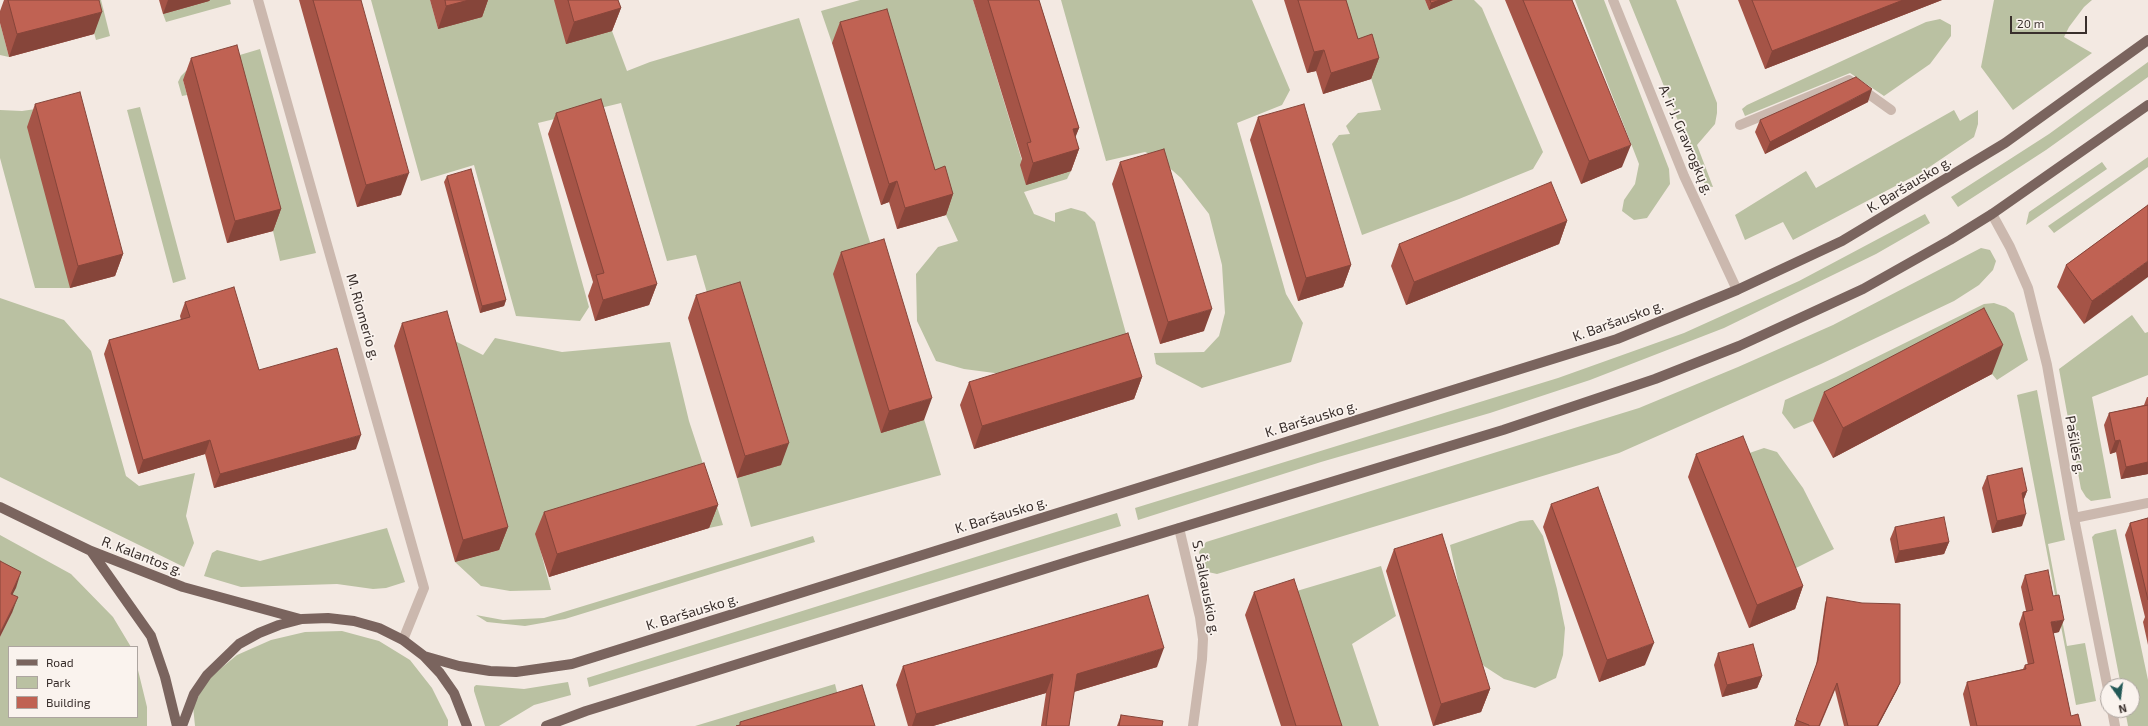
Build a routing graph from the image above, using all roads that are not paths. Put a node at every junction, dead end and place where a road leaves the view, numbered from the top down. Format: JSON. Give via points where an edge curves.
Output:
{"nodes":[{"id":1,"x":258,"y":0,"type":"edge"},
{"id":2,"x":1613,"y":0,"type":"edge"},
{"id":3,"x":2148,"y":40,"type":"edge"},
{"id":4,"x":2148,"y":105,"type":"edge"},
{"id":5,"x":1891,"y":110,"type":"dead end"},
{"id":6,"x":1740,"y":125,"type":"dead end"},
{"id":7,"x":1992,"y":214,"type":"junction"},
{"id":8,"x":1737,"y":290,"type":"junction"},
{"id":9,"x":2148,"y":502,"type":"edge"},
{"id":10,"x":0,"y":507,"type":"edge"},
{"id":11,"x":2074,"y":518,"type":"junction"},
{"id":12,"x":1179,"y":528,"type":"junction"},
{"id":13,"x":92,"y":551,"type":"junction"},
{"id":14,"x":302,"y":619,"type":"junction"},
{"id":15,"x":403,"y":640,"type":"junction"},
{"id":16,"x":424,"y":656,"type":"junction"},
{"id":17,"x":2106,"y":678,"type":"edge"},
{"id":18,"x":176,"y":726,"type":"edge"},
{"id":19,"x":182,"y":726,"type":"edge"},
{"id":20,"x":467,"y":726,"type":"edge"},
{"id":21,"x":546,"y":726,"type":"edge"},
{"id":22,"x":1193,"y":726,"type":"edge"}],
"edges":[{"from":1,"to":15,"type":"street","name":"M. Riomerio g.","via":[[424,588]]},
{"from":2,"to":8,"type":"street","name":"A. ir J. Gravrogkų g.","via":[[1684,176]]},
{"from":3,"to":8,"type":"main road","name":"K. Baršausko g.","via":[[2005,143],[1924,194],[1842,241]]},
{"from":4,"to":7,"type":"main road"},
{"from":5,"to":6,"type":"street","via":[[1849,80]]},
{"from":7,"to":11,"type":"street","name":"Pašilės g.","via":[[2028,288],[2047,365]]},
{"from":7,"to":12,"type":"main road","via":[[1863,289],[1739,346],[1655,379],[1503,430]]},
{"from":8,"to":16,"type":"main road","name":"K. Baršausko g.","via":[[1617,339],[572,664],[516,672],[490,671],[458,666]]},
{"from":9,"to":11,"type":"street"},
{"from":10,"to":13,"type":"main road"},
{"from":11,"to":17,"type":"street","name":"Pašilės g."},
{"from":12,"to":21,"type":"main road","via":[[586,711]]},
{"from":12,"to":22,"type":"street","name":"S. Šalkauskio g.","via":[[1203,639]]},
{"from":13,"to":14,"type":"main road","name":"R. Kalantos g.","via":[[183,587]]},
{"from":13,"to":18,"type":"main road","name":"R. Kalantos g.","via":[[151,636],[165,677]]},
{"from":14,"to":15,"type":"main road","via":[[354,621],[380,628]]},
{"from":14,"to":19,"type":"main road","via":[[259,633],[239,644],[222,659],[194,694]]},
{"from":15,"to":16,"type":"main road"},
{"from":16,"to":20,"type":"main road","via":[[454,693]]}]}
